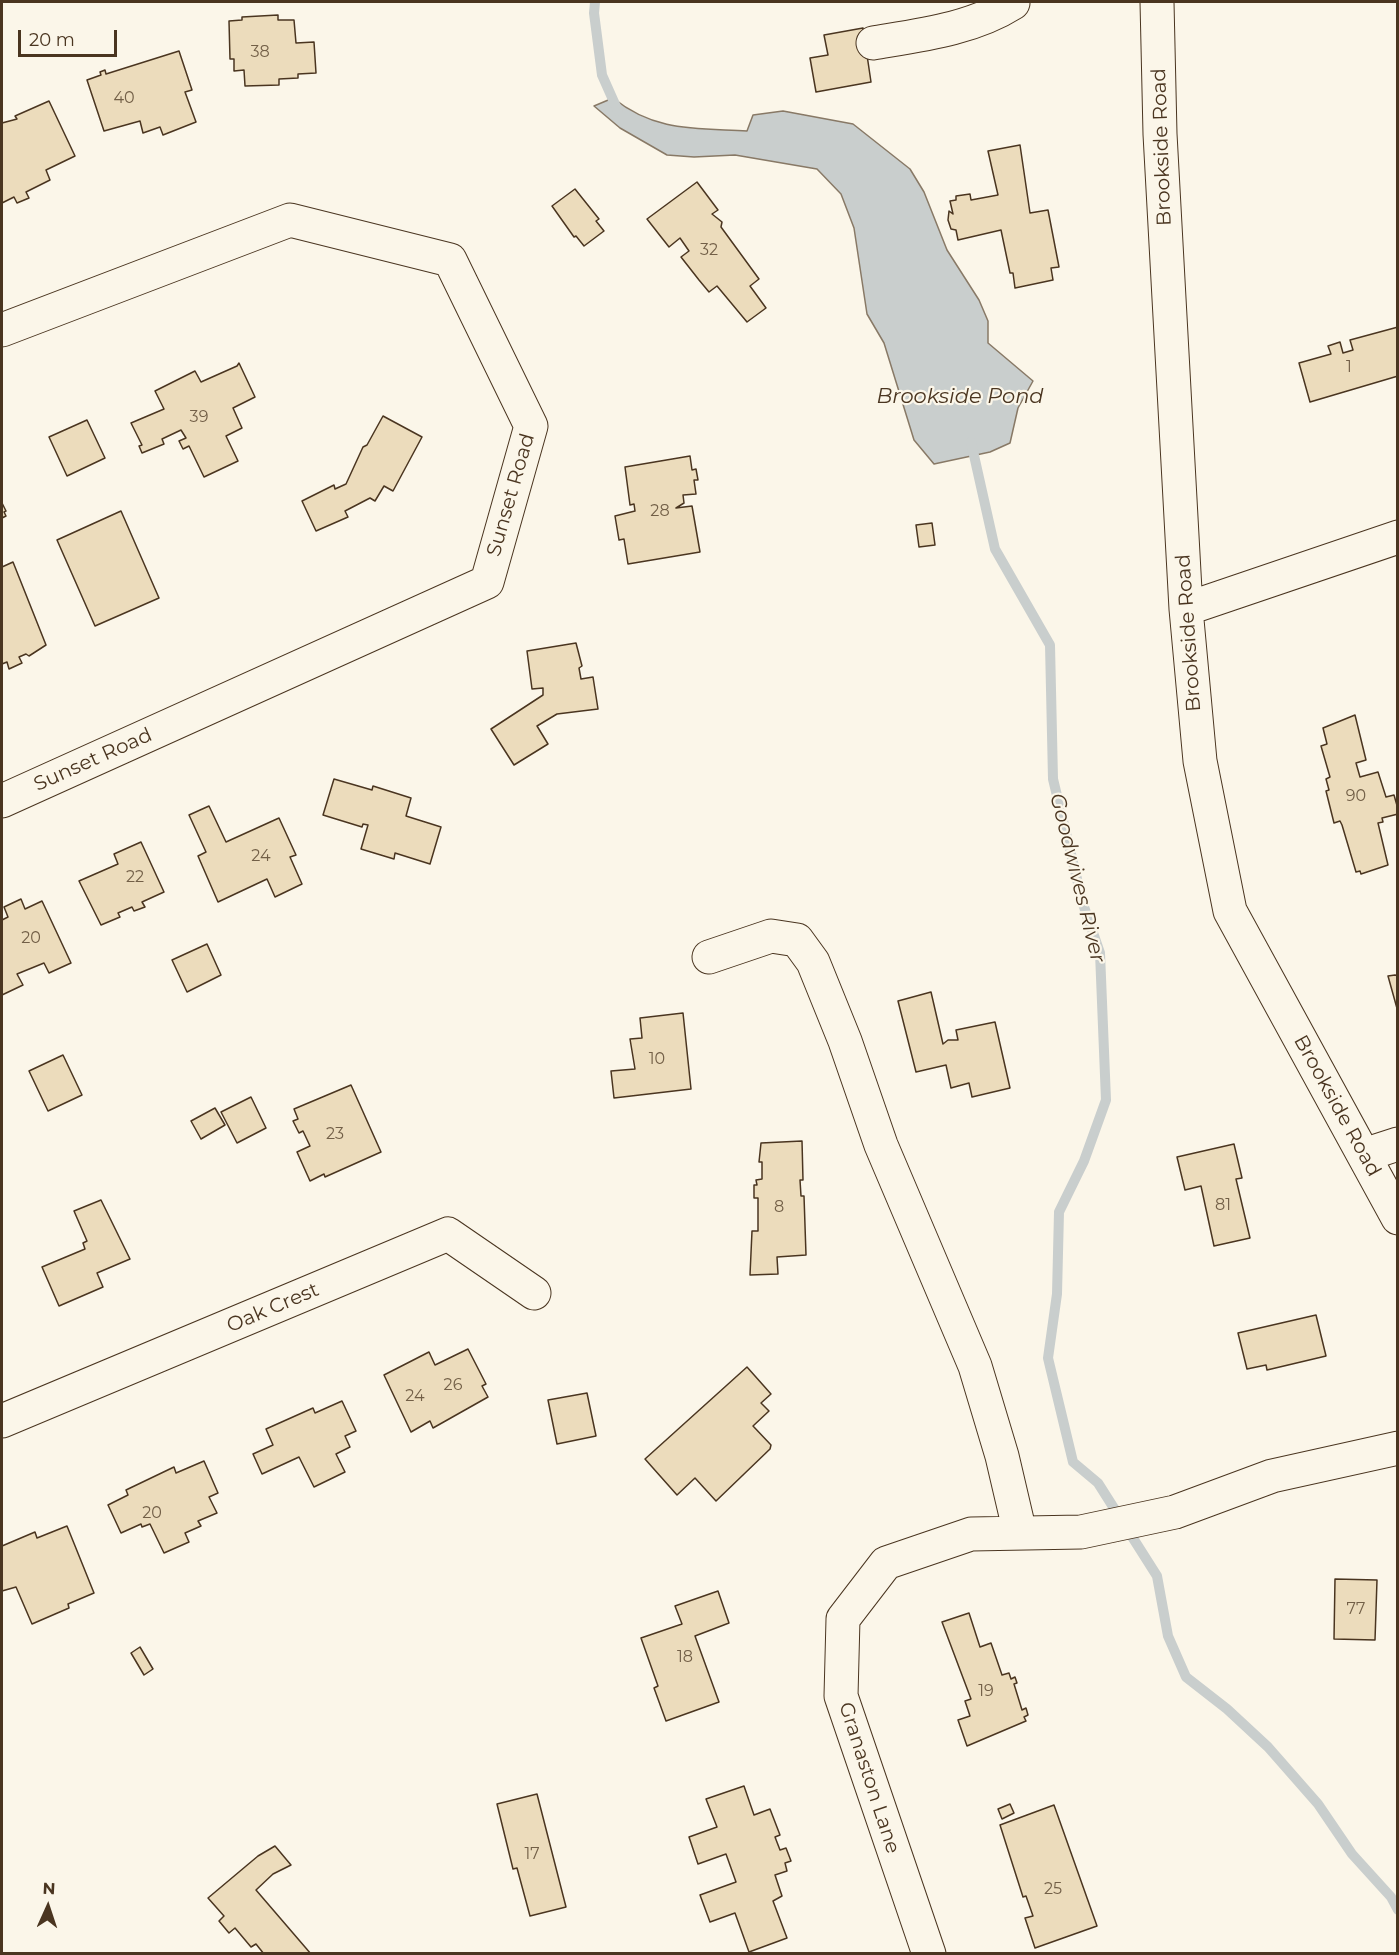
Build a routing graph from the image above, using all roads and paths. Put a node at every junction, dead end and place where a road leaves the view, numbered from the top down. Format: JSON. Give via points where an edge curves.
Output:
{"nodes":[{"id":1,"x":1019,"y":2,"type":"edge"},
{"id":2,"x":1157,"y":2,"type":"edge"},
{"id":3,"x":873,"y":43,"type":"dead end"},
{"id":4,"x":2,"y":330,"type":"edge"},
{"id":5,"x":1398,"y":537,"type":"edge"},
{"id":6,"x":1186,"y":609,"type":"junction"},
{"id":7,"x":2,"y":801,"type":"edge"},
{"id":8,"x":709,"y":957,"type":"dead end"},
{"id":9,"x":1398,"y":1144,"type":"edge"},
{"id":10,"x":1364,"y":1155,"type":"junction"},
{"id":11,"x":1398,"y":1218,"type":"edge"},
{"id":12,"x":534,"y":1293,"type":"dead end"},
{"id":13,"x":2,"y":1421,"type":"edge"},
{"id":14,"x":1398,"y":1448,"type":"edge"},
{"id":15,"x":1020,"y":1533,"type":"junction"},
{"id":16,"x":929,"y":1953,"type":"edge"}],
"edges":[{"from":1,"to":3,"type":"street","via":[[991,17]]},
{"from":2,"to":6,"type":"street","name":"Brookside Road","via":[[1160,134]]},
{"from":4,"to":7,"type":"street","name":"Sunset Road","via":[[290,220],[450,260],[531,426],[487,582]]},
{"from":5,"to":6,"type":"street"},
{"from":6,"to":10,"type":"street","name":"Brookside Road","via":[[1200,761],[1230,911]]},
{"from":8,"to":15,"type":"street","via":[[771,936],[797,940],[813,962],[881,1145],[975,1366]]},
{"from":9,"to":10,"type":"street"},
{"from":10,"to":11,"type":"street","name":"Brookside Road"},
{"from":12,"to":13,"type":"street","name":"Oak Crest","via":[[448,1234]]},
{"from":14,"to":15,"type":"street","name":"Granaston Lane","via":[[1272,1476],[1175,1512],[1081,1532]]},
{"from":15,"to":16,"type":"street","name":"Granaston Lane","via":[[971,1534],[886,1563],[843,1619],[841,1696]]}]}
